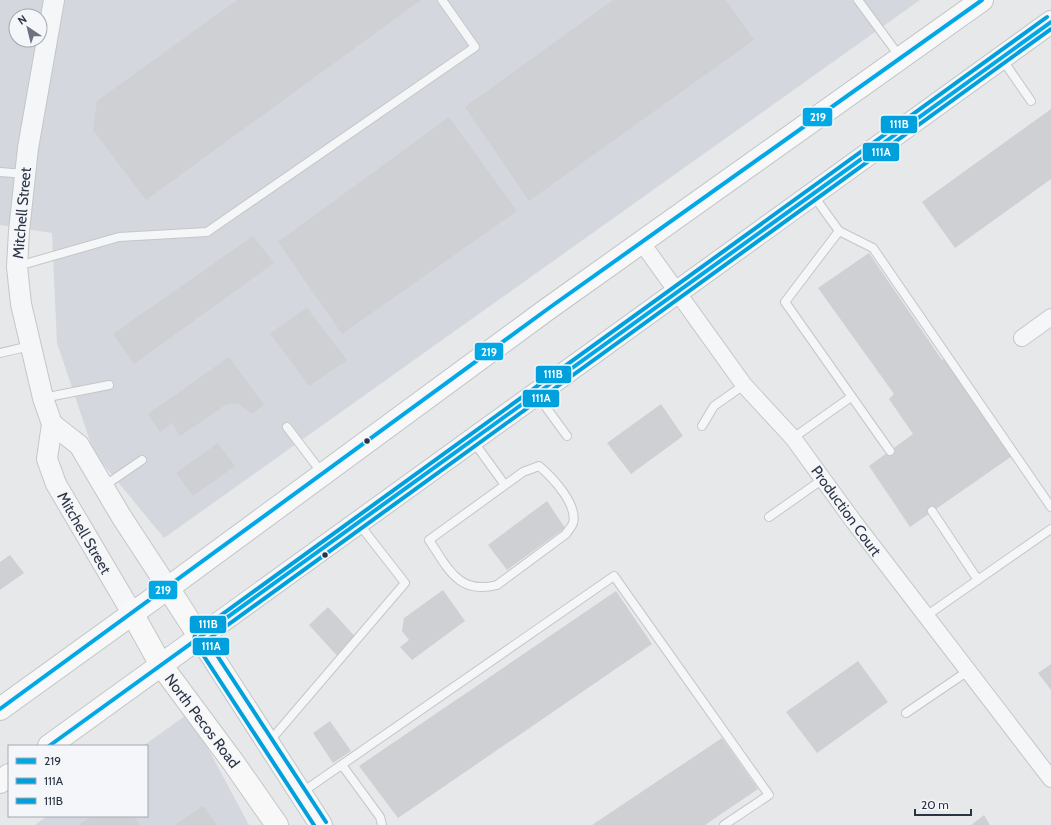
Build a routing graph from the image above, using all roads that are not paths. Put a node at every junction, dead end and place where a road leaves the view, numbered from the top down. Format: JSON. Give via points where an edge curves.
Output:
{"nodes":[{"id":1,"x":54,"y":0,"type":"edge"},
{"id":2,"x":442,"y":0,"type":"edge"},
{"id":3,"x":858,"y":0,"type":"edge"},
{"id":4,"x":982,"y":0,"type":"edge"},
{"id":5,"x":1051,"y":22,"type":"edge"},
{"id":6,"x":901,"y":58,"type":"junction"},
{"id":7,"x":1001,"y":58,"type":"junction"},
{"id":8,"x":1032,"y":101,"type":"dead end"},
{"id":9,"x":0,"y":172,"type":"edge"},
{"id":10,"x":25,"y":174,"type":"junction"},
{"id":11,"x":812,"y":194,"type":"junction"},
{"id":12,"x":839,"y":231,"type":"junction"},
{"id":13,"x":642,"y":243,"type":"junction"},
{"id":14,"x":18,"y":267,"type":"junction"},
{"id":15,"x":678,"y":292,"type":"junction"},
{"id":16,"x":1051,"y":317,"type":"edge"},
{"id":17,"x":1022,"y":338,"type":"dead end"},
{"id":18,"x":30,"y":346,"type":"junction"},
{"id":19,"x":0,"y":353,"type":"edge"},
{"id":20,"x":109,"y":385,"type":"dead end"},
{"id":21,"x":744,"y":385,"type":"junction"},
{"id":22,"x":537,"y":395,"type":"junction"},
{"id":23,"x":851,"y":397,"type":"junction"},
{"id":24,"x":43,"y":398,"type":"junction"},
{"id":25,"x":52,"y":424,"type":"junction"},
{"id":26,"x":702,"y":426,"type":"dead end"},
{"id":27,"x":287,"y":427,"type":"dead end"},
{"id":28,"x":567,"y":436,"type":"dead end"},
{"id":29,"x":793,"y":438,"type":"junction"},
{"id":30,"x":472,"y":441,"type":"junction"},
{"id":31,"x":890,"y":451,"type":"dead end"},
{"id":32,"x":142,"y":460,"type":"dead end"},
{"id":33,"x":322,"y":474,"type":"junction"},
{"id":34,"x":822,"y":479,"type":"junction"},
{"id":35,"x":504,"y":485,"type":"junction"},
{"id":36,"x":104,"y":486,"type":"junction"},
{"id":37,"x":1051,"y":507,"type":"edge"},
{"id":38,"x":932,"y":511,"type":"dead end"},
{"id":39,"x":769,"y":517,"type":"dead end"},
{"id":40,"x":358,"y":523,"type":"junction"},
{"id":41,"x":1051,"y":529,"type":"edge"},
{"id":42,"x":978,"y":580,"type":"junction"},
{"id":43,"x":168,"y":588,"type":"junction"},
{"id":44,"x":132,"y":613,"type":"junction"},
{"id":45,"x":926,"y":616,"type":"junction"},
{"id":46,"x":199,"y":638,"type":"junction"},
{"id":47,"x":161,"y":666,"type":"junction"},
{"id":48,"x":968,"y":671,"type":"junction"},
{"id":49,"x":0,"y":709,"type":"edge"},
{"id":50,"x":906,"y":713,"type":"dead end"},
{"id":51,"x":268,"y":743,"type":"junction"},
{"id":52,"x":50,"y":745,"type":"edge"},
{"id":53,"x":342,"y":765,"type":"junction"},
{"id":54,"x":8,"y":776,"type":"edge"},
{"id":55,"x":1051,"y":779,"type":"edge"},
{"id":56,"x":0,"y":782,"type":"edge"},
{"id":57,"x":301,"y":793,"type":"junction"},
{"id":58,"x":277,"y":825,"type":"edge"},
{"id":59,"x":321,"y":825,"type":"edge"},
{"id":60,"x":382,"y":825,"type":"edge"},
{"id":61,"x":724,"y":825,"type":"edge"}],
"edges":[{"from":1,"to":10,"type":"street","name":"Mitchell Street"},
{"from":2,"to":14,"type":"lane","via":[[475,46],[207,232],[119,237]]},
{"from":3,"to":6,"type":"lane"},
{"from":4,"to":6,"type":"main road"},
{"from":5,"to":7,"type":"main road"},
{"from":6,"to":13,"type":"main road"},
{"from":7,"to":8,"type":"lane"},
{"from":7,"to":11,"type":"main road"},
{"from":9,"to":10,"type":"lane"},
{"from":10,"to":14,"type":"street","name":"Mitchell Street"},
{"from":11,"to":12,"type":"lane"},
{"from":11,"to":15,"type":"main road"},
{"from":12,"to":23,"type":"lane","via":[[785,302]]},
{"from":12,"to":37,"type":"lane","via":[[873,248]]},
{"from":13,"to":15,"type":"street","name":"Production Court"},
{"from":13,"to":33,"type":"main road"},
{"from":14,"to":18,"type":"street","name":"Mitchell Street","via":[[21,304]]},
{"from":15,"to":21,"type":"street","name":"Production Court"},
{"from":15,"to":22,"type":"main road"},
{"from":16,"to":17,"type":"street"},
{"from":18,"to":19,"type":"lane"},
{"from":18,"to":24,"type":"street","name":"Mitchell Street"},
{"from":20,"to":24,"type":"lane"},
{"from":21,"to":26,"type":"lane","via":[[714,406]]},
{"from":21,"to":29,"type":"street","name":"Production Court"},
{"from":22,"to":28,"type":"lane"},
{"from":22,"to":30,"type":"main road"},
{"from":23,"to":29,"type":"lane"},
{"from":23,"to":31,"type":"lane"},
{"from":24,"to":25,"type":"street","name":"Mitchell Street"},
{"from":25,"to":36,"type":"street","via":[[79,445]]},
{"from":25,"to":44,"type":"street","name":"Mitchell Street","via":[[47,459],[56,484]]},
{"from":27,"to":33,"type":"lane"},
{"from":29,"to":34,"type":"street","name":"Production Court"},
{"from":30,"to":35,"type":"lane"},
{"from":30,"to":40,"type":"main road"},
{"from":32,"to":36,"type":"lane"},
{"from":33,"to":43,"type":"main road"},
{"from":34,"to":39,"type":"lane"},
{"from":34,"to":45,"type":"street","name":"Production Court"},
{"from":35,"to":35,"type":"lane","via":[[429,540],[453,575],[468,586],[484,588],[497,585],[566,534],[573,523],[573,511],[567,499],[539,466],[523,472]]},
{"from":36,"to":43,"type":"street"},
{"from":38,"to":42,"type":"lane"},
{"from":40,"to":46,"type":"main road"},
{"from":40,"to":51,"type":"lane","via":[[405,582]]},
{"from":41,"to":42,"type":"lane"},
{"from":42,"to":45,"type":"lane"},
{"from":43,"to":44,"type":"main road"},
{"from":43,"to":46,"type":"main road"},
{"from":44,"to":47,"type":"main road","name":"North Pecos Road"},
{"from":44,"to":49,"type":"main road"},
{"from":45,"to":48,"type":"street","name":"Production Court"},
{"from":46,"to":47,"type":"main road"},
{"from":46,"to":51,"type":"main road"},
{"from":47,"to":52,"type":"main road"},
{"from":47,"to":58,"type":"main road","name":"North Pecos Road"},
{"from":48,"to":50,"type":"lane"},
{"from":48,"to":55,"type":"street","name":"Production Court"},
{"from":51,"to":57,"type":"main road"},
{"from":53,"to":57,"type":"lane"},
{"from":53,"to":60,"type":"lane","via":[[380,817]]},
{"from":53,"to":61,"type":"lane","via":[[614,576],[768,795]]},
{"from":54,"to":56,"type":"main road"},
{"from":57,"to":59,"type":"main road"}]}
